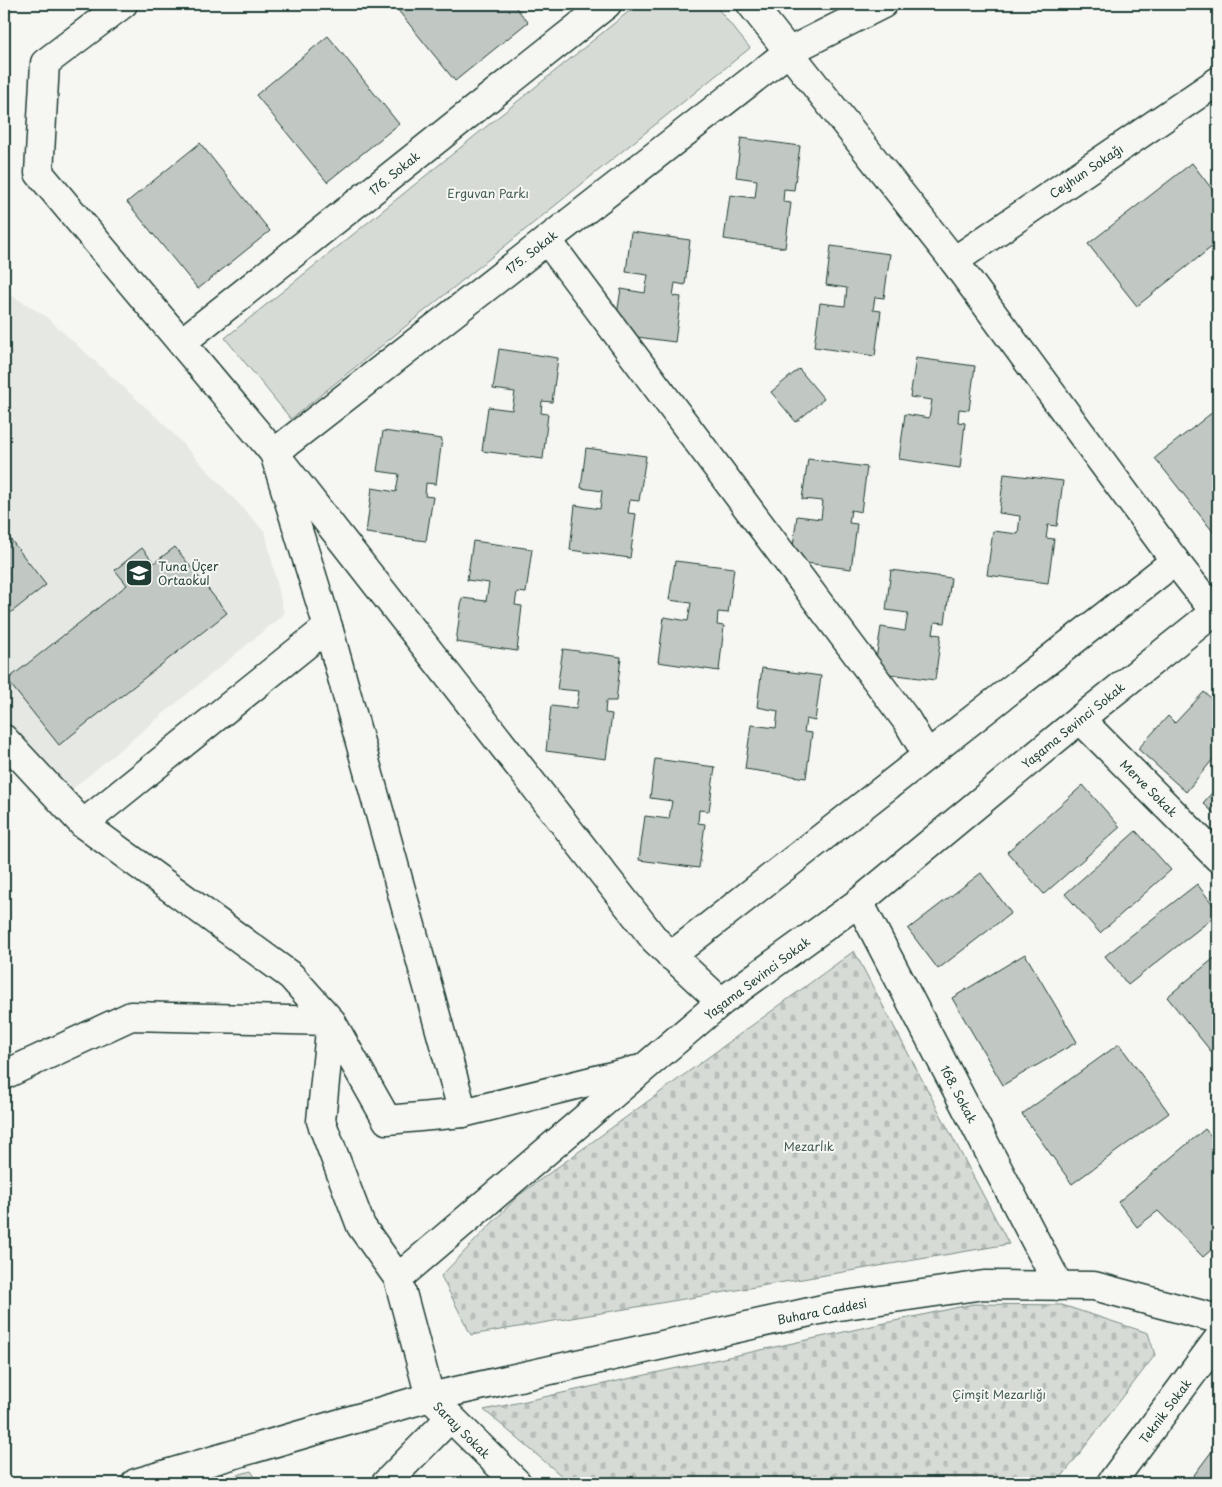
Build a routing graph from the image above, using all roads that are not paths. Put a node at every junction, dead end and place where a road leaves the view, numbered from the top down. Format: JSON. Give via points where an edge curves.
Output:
{"nodes":[{"id":1,"x":123,"y":4,"type":"edge"},
{"id":2,"x":607,"y":4,"type":"edge"},
{"id":3,"x":751,"y":4,"type":"edge"},
{"id":4,"x":883,"y":4,"type":"edge"},
{"id":5,"x":788,"y":52,"type":"junction"},
{"id":6,"x":1218,"y":81,"type":"edge"},
{"id":7,"x":547,"y":240,"type":"junction"},
{"id":8,"x":954,"y":261,"type":"junction"},
{"id":9,"x":182,"y":342,"type":"junction"},
{"id":10,"x":274,"y":453,"type":"junction"},
{"id":11,"x":1176,"y":561,"type":"junction"},
{"id":12,"x":1216,"y":610,"type":"edge"},
{"id":13,"x":328,"y":627,"type":"junction"},
{"id":14,"x":1080,"y":719,"type":"junction"},
{"id":15,"x":4,"y":739,"type":"edge"},
{"id":16,"x":927,"y":755,"type":"junction"},
{"id":17,"x":83,"y":824,"type":"junction"},
{"id":18,"x":1218,"y":858,"type":"edge"},
{"id":19,"x":859,"y":902,"type":"junction"},
{"id":20,"x":671,"y":956,"type":"junction"},
{"id":21,"x":721,"y":1002,"type":"junction"},
{"id":22,"x":331,"y":1021,"type":"junction"},
{"id":23,"x":642,"y":1068,"type":"junction"},
{"id":24,"x":4,"y":1075,"type":"edge"},
{"id":25,"x":463,"y":1114,"type":"junction"},
{"id":26,"x":398,"y":1278,"type":"junction"},
{"id":27,"x":1059,"y":1286,"type":"junction"},
{"id":28,"x":1218,"y":1318,"type":"edge"},
{"id":29,"x":1218,"y":1339,"type":"edge"},
{"id":30,"x":430,"y":1397,"type":"junction"},
{"id":31,"x":450,"y":1418,"type":"junction"},
{"id":32,"x":136,"y":1483,"type":"edge"},
{"id":33,"x":386,"y":1483,"type":"edge"},
{"id":34,"x":517,"y":1483,"type":"edge"},
{"id":35,"x":1111,"y":1483,"type":"edge"}],
"edges":[{"from":1,"to":9,"type":"street","via":[[46,63],[39,173]]},
{"from":2,"to":9,"type":"street","name":"176. Sokak"},
{"from":3,"to":5,"type":"street"},
{"from":4,"to":5,"type":"street","name":"175. Sokak"},
{"from":5,"to":7,"type":"street","name":"175. Sokak"},
{"from":5,"to":8,"type":"street"},
{"from":6,"to":8,"type":"street","name":"Ceyhun Sokağı"},
{"from":7,"to":10,"type":"street","name":"175. Sokak"},
{"from":7,"to":16,"type":"street","via":[[907,722]]},
{"from":8,"to":11,"type":"street"},
{"from":9,"to":10,"type":"street"},
{"from":10,"to":13,"type":"street"},
{"from":10,"to":20,"type":"street","via":[[655,940]]},
{"from":11,"to":12,"type":"street"},
{"from":11,"to":16,"type":"street"},
{"from":12,"to":14,"type":"street","name":"Yaşama Sevinci Sokak"},
{"from":13,"to":17,"type":"street"},
{"from":13,"to":25,"type":"street"},
{"from":14,"to":18,"type":"street","name":"Merve Sokak"},
{"from":14,"to":19,"type":"street","name":"Yaşama Sevinci Sokak"},
{"from":15,"to":17,"type":"street"},
{"from":16,"to":20,"type":"street"},
{"from":17,"to":22,"type":"street","via":[[291,976]]},
{"from":19,"to":21,"type":"street","name":"Yaşama Sevinci Sokak"},
{"from":19,"to":27,"type":"street","name":"168. Sokak"},
{"from":20,"to":21,"type":"street"},
{"from":21,"to":23,"type":"street","name":"Yaşama Sevinci Sokak"},
{"from":22,"to":24,"type":"street","via":[[131,1016]]},
{"from":22,"to":25,"type":"street","via":[[387,1120]]},
{"from":22,"to":26,"type":"street","via":[[321,1121],[361,1226]]},
{"from":23,"to":25,"type":"street"},
{"from":23,"to":26,"type":"street","name":"Yaşama Sevinci Sokak"},
{"from":26,"to":30,"type":"street"},
{"from":27,"to":28,"type":"street","name":"Buhara Caddesi","via":[[1094,1286]]},
{"from":27,"to":30,"type":"street","name":"Buhara Caddesi","via":[[984,1285],[832,1307]]},
{"from":29,"to":35,"type":"street","name":"Teknik Sokak"},
{"from":30,"to":31,"type":"street","name":"Saray Sokak"},
{"from":30,"to":32,"type":"street","name":"Buhara Caddesi"},
{"from":31,"to":33,"type":"street"},
{"from":31,"to":34,"type":"street","name":"Saray Sokak"}]}
